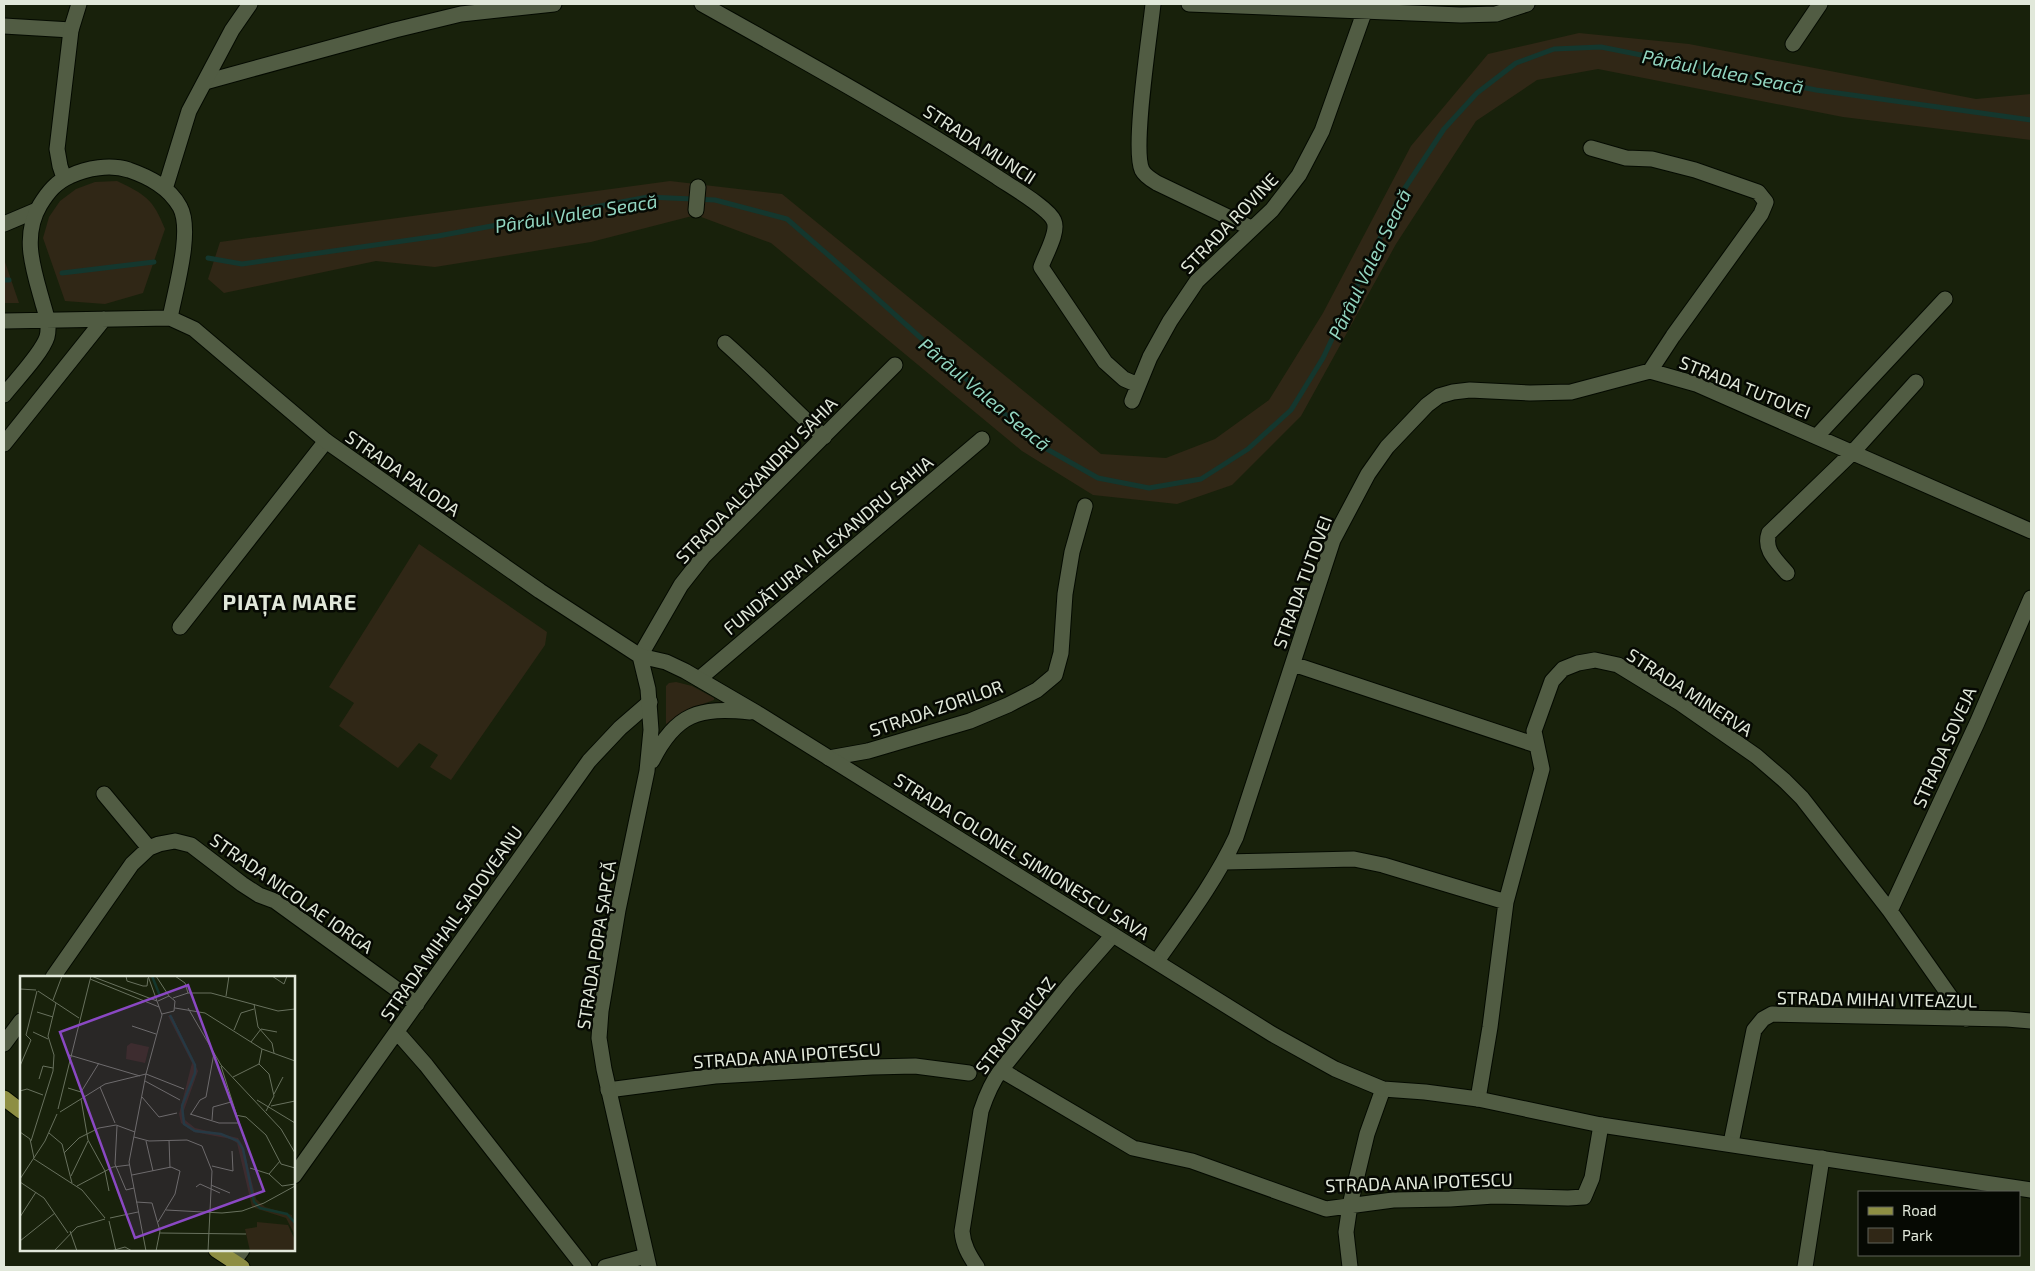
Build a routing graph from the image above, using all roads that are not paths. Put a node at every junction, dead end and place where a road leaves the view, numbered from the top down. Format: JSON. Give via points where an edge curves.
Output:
{"nodes":[{"id":1,"x":79,"y":4,"type":"edge"},
{"id":2,"x":250,"y":4,"type":"edge"},
{"id":3,"x":554,"y":4,"type":"edge"},
{"id":4,"x":702,"y":4,"type":"edge"},
{"id":5,"x":1153,"y":4,"type":"edge"},
{"id":6,"x":1189,"y":4,"type":"edge"},
{"id":7,"x":1527,"y":4,"type":"edge"},
{"id":8,"x":1820,"y":4,"type":"edge"},
{"id":9,"x":1284,"y":6,"type":"edge"},
{"id":10,"x":1365,"y":10,"type":"junction"},
{"id":11,"x":4,"y":26,"type":"edge"},
{"id":12,"x":71,"y":30,"type":"junction"},
{"id":13,"x":1793,"y":44,"type":"dead end"},
{"id":14,"x":205,"y":82,"type":"junction"},
{"id":15,"x":1591,"y":148,"type":"dead end"},
{"id":16,"x":64,"y":178,"type":"junction"},
{"id":17,"x":698,"y":188,"type":"dead end"},
{"id":18,"x":165,"y":189,"type":"junction"},
{"id":19,"x":37,"y":210,"type":"junction"},
{"id":20,"x":696,"y":210,"type":"dead end"},
{"id":21,"x":4,"y":224,"type":"edge"},
{"id":22,"x":1252,"y":228,"type":"junction"},
{"id":23,"x":1945,"y":299,"type":"dead end"},
{"id":24,"x":170,"y":318,"type":"junction"},
{"id":25,"x":104,"y":319,"type":"junction"},
{"id":26,"x":48,"y":320,"type":"junction"},
{"id":27,"x":4,"y":321,"type":"edge"},
{"id":28,"x":725,"y":344,"type":"dead end"},
{"id":29,"x":895,"y":366,"type":"dead end"},
{"id":30,"x":1650,"y":371,"type":"junction"},
{"id":31,"x":1916,"y":382,"type":"dead end"},
{"id":32,"x":1138,"y":385,"type":"junction"},
{"id":33,"x":4,"y":395,"type":"edge"},
{"id":34,"x":1132,"y":401,"type":"dead end"},
{"id":35,"x":824,"y":436,"type":"junction"},
{"id":36,"x":1817,"y":436,"type":"junction"},
{"id":37,"x":982,"y":439,"type":"dead end"},
{"id":38,"x":326,"y":441,"type":"junction"},
{"id":39,"x":4,"y":444,"type":"edge"},
{"id":40,"x":1852,"y":453,"type":"junction"},
{"id":41,"x":1085,"y":506,"type":"dead end"},
{"id":42,"x":2031,"y":531,"type":"edge"},
{"id":43,"x":1788,"y":573,"type":"dead end"},
{"id":44,"x":2031,"y":598,"type":"edge"},
{"id":45,"x":180,"y":627,"type":"dead end"},
{"id":46,"x":640,"y":656,"type":"junction"},
{"id":47,"x":1293,"y":664,"type":"junction"},
{"id":48,"x":699,"y":679,"type":"junction"},
{"id":49,"x":650,"y":702,"type":"junction"},
{"id":50,"x":757,"y":713,"type":"junction"},
{"id":51,"x":1536,"y":745,"type":"junction"},
{"id":52,"x":829,"y":758,"type":"junction"},
{"id":53,"x":647,"y":770,"type":"junction"},
{"id":54,"x":104,"y":794,"type":"dead end"},
{"id":55,"x":149,"y":848,"type":"junction"},
{"id":56,"x":1224,"y":862,"type":"junction"},
{"id":57,"x":1506,"y":902,"type":"junction"},
{"id":58,"x":1890,"y":912,"type":"junction"},
{"id":59,"x":1113,"y":935,"type":"junction"},
{"id":60,"x":1157,"y":961,"type":"junction"},
{"id":61,"x":54,"y":976,"type":"edge"},
{"id":62,"x":417,"y":1004,"type":"junction"},
{"id":63,"x":1966,"y":1019,"type":"junction"},
{"id":64,"x":2031,"y":1021,"type":"edge"},
{"id":65,"x":20,"y":1022,"type":"edge"},
{"id":66,"x":397,"y":1032,"type":"junction"},
{"id":67,"x":4,"y":1044,"type":"edge"},
{"id":68,"x":1001,"y":1070,"type":"junction"},
{"id":69,"x":969,"y":1073,"type":"dead end"},
{"id":70,"x":1383,"y":1089,"type":"junction"},
{"id":71,"x":608,"y":1090,"type":"junction"},
{"id":72,"x":4,"y":1098,"type":"edge"},
{"id":73,"x":1478,"y":1099,"type":"junction"},
{"id":74,"x":20,"y":1110,"type":"edge"},
{"id":75,"x":1601,"y":1125,"type":"junction"},
{"id":76,"x":1731,"y":1143,"type":"junction"},
{"id":77,"x":1822,"y":1158,"type":"junction"},
{"id":78,"x":295,"y":1175,"type":"edge"},
{"id":79,"x":2031,"y":1190,"type":"edge"},
{"id":80,"x":1350,"y":1205,"type":"junction"},
{"id":81,"x":218,"y":1251,"type":"edge"},
{"id":82,"x":239,"y":1260,"type":"edge"},
{"id":83,"x":648,"y":1262,"type":"edge"},
{"id":84,"x":584,"y":1267,"type":"edge"},
{"id":85,"x":604,"y":1267,"type":"edge"},
{"id":86,"x":977,"y":1267,"type":"edge"},
{"id":87,"x":1350,"y":1267,"type":"edge"},
{"id":88,"x":1805,"y":1267,"type":"edge"}],
"edges":[{"from":1,"to":12,"type":"street"},
{"from":2,"to":14,"type":"street","via":[[232,30]]},
{"from":3,"to":14,"type":"street","via":[[461,14]]},
{"from":4,"to":32,"type":"street","name":"STRADA MUNCII","via":[[927,131],[1037,204],[1054,220],[1056,233],[1041,267],[1105,362],[1124,379]]},
{"from":5,"to":22,"type":"street","via":[[1140,125],[1142,170],[1157,183]]},
{"from":6,"to":9,"type":"street"},
{"from":7,"to":10,"type":"street","via":[[1496,14]]},
{"from":8,"to":13,"type":"street"},
{"from":9,"to":10,"type":"street"},
{"from":10,"to":22,"type":"street","name":"STRADA ROVINE","via":[[1322,131],[1299,176],[1272,210]]},
{"from":11,"to":12,"type":"street"},
{"from":12,"to":16,"type":"street","via":[[57,149]]},
{"from":14,"to":18,"type":"street","via":[[190,111]]},
{"from":15,"to":30,"type":"street","via":[[1626,158],[1652,159],[1695,170],[1758,192],[1766,202],[1761,214]]},
{"from":16,"to":18,"type":"street","via":[[100,167],[126,169],[150,178]]},
{"from":16,"to":19,"type":"street","via":[[48,192]]},
{"from":17,"to":20,"type":"street"},
{"from":18,"to":24,"type":"street","via":[[176,201],[185,224]]},
{"from":19,"to":21,"type":"street"},
{"from":19,"to":26,"type":"street","via":[[30,236],[30,258]]},
{"from":22,"to":32,"type":"street","name":"STRADA ROVINE","via":[[1197,281],[1170,321]]},
{"from":23,"to":36,"type":"street"},
{"from":24,"to":25,"type":"street","name":"STRADA PALODA"},
{"from":24,"to":38,"type":"street","name":"STRADA PALODA","via":[[194,330]]},
{"from":25,"to":26,"type":"street"},
{"from":25,"to":39,"type":"street"},
{"from":26,"to":27,"type":"street"},
{"from":26,"to":33,"type":"street","via":[[44,342]]},
{"from":28,"to":35,"type":"street"},
{"from":29,"to":35,"type":"street","name":"STRADA ALEXANDRU SAHIA"},
{"from":30,"to":36,"type":"street","name":"STRADA TUTOVEI","via":[[1696,384]]},
{"from":30,"to":47,"type":"street","name":"STRADA TUTOVEI","via":[[1571,392],[1530,394],[1470,390],[1440,396],[1426,405],[1387,447],[1350,505],[1333,540]]},
{"from":31,"to":40,"type":"street"},
{"from":32,"to":34,"type":"street","name":"STRADA ROVINE"},
{"from":35,"to":46,"type":"street","name":"STRADA ALEXANDRU SAHIA","via":[[703,557],[681,585]]},
{"from":36,"to":40,"type":"street","name":"STRADA TUTOVEI"},
{"from":37,"to":48,"type":"street","name":"FUNDĂTURA I ALEXANDRU SAHIA"},
{"from":38,"to":45,"type":"street"},
{"from":38,"to":46,"type":"street","name":"STRADA PALODA","via":[[540,591]]},
{"from":40,"to":42,"type":"street","name":"STRADA TUTOVEI"},
{"from":40,"to":43,"type":"street","via":[[1769,533],[1769,551]]},
{"from":41,"to":52,"type":"street","name":"STRADA ZORILOR","via":[[1072,552],[1055,675],[1037,690],[970,721],[868,751]]},
{"from":44,"to":58,"type":"street","name":"STRADA SOVEJA"},
{"from":46,"to":48,"type":"street","name":"STRADA COLONEL SIMIONESCU SAVA","via":[[666,662]]},
{"from":46,"to":49,"type":"street","name":"STRADA POPA ȘAPCĂ"},
{"from":47,"to":51,"type":"street"},
{"from":47,"to":56,"type":"street","name":"STRADA TUTOVEI","via":[[1236,837]]},
{"from":48,"to":50,"type":"street","name":"STRADA COLONEL SIMIONESCU SAVA"},
{"from":49,"to":53,"type":"street","name":"STRADA POPA ȘAPCĂ"},
{"from":49,"to":62,"type":"street","name":"STRADA MIHAIL SADOVEANU","via":[[589,761]]},
{"from":50,"to":52,"type":"street","name":"STRADA COLONEL SIMIONESCU SAVA"},
{"from":50,"to":53,"type":"street","via":[[712,710],[694,714],[673,727],[661,742]]},
{"from":51,"to":57,"type":"street","name":"STRADA MINERVA","via":[[1542,769]]},
{"from":51,"to":58,"type":"street","name":"STRADA MINERVA","via":[[1534,731],[1552,682],[1564,669],[1594,660],[1618,665],[1680,703],[1785,780]]},
{"from":52,"to":59,"type":"street","name":"STRADA COLONEL SIMIONESCU SAVA"},
{"from":53,"to":71,"type":"street","name":"STRADA POPA ȘAPCĂ","via":[[601,1011],[599,1038]]},
{"from":54,"to":55,"type":"street"},
{"from":55,"to":61,"type":"street","name":"STRADA NICOLAE IORGA","via":[[114,887]]},
{"from":55,"to":62,"type":"street","name":"STRADA NICOLAE IORGA","via":[[175,841],[191,845],[242,884],[275,901]]},
{"from":56,"to":57,"type":"street","via":[[1354,859]]},
{"from":56,"to":60,"type":"street","name":"STRADA TUTOVEI"},
{"from":57,"to":73,"type":"street","name":"STRADA MINERVA"},
{"from":58,"to":63,"type":"street","name":"STRADA MINERVA"},
{"from":59,"to":60,"type":"street","name":"STRADA COLONEL SIMIONESCU SAVA"},
{"from":59,"to":68,"type":"street","name":"STRADA BICAZ"},
{"from":60,"to":70,"type":"street","name":"STRADA COLONEL SIMIONESCU SAVA","via":[[1272,1034],[1334,1069]]},
{"from":62,"to":66,"type":"street","name":"STRADA MIHAIL SADOVEANU"},
{"from":63,"to":64,"type":"street","name":"STRADA MIHAI VITEAZUL"},
{"from":63,"to":76,"type":"street","name":"STRADA MIHAI VITEAZUL","via":[[1785,1012],[1763,1018],[1754,1030]]},
{"from":65,"to":67,"type":"street"},
{"from":66,"to":78,"type":"street","name":"STRADA MIHAIL SADOVEANU"},
{"from":66,"to":84,"type":"street"},
{"from":68,"to":80,"type":"street","name":"STRADA ANA IPOTESCU","via":[[1133,1148],[1192,1161],[1326,1209]]},
{"from":68,"to":86,"type":"street","name":"STRADA BICAZ","via":[[993,1080],[981,1111],[962,1231],[968,1255]]},
{"from":69,"to":71,"type":"street","name":"STRADA ANA IPOTESCU","via":[[915,1066],[872,1067],[715,1076]]},
{"from":70,"to":73,"type":"street"},
{"from":70,"to":80,"type":"street","via":[[1366,1134]]},
{"from":71,"to":83,"type":"street","name":"STRADA POPA ȘAPCĂ"},
{"from":72,"to":74,"type":"main road"},
{"from":73,"to":75,"type":"street"},
{"from":75,"to":76,"type":"street"},
{"from":75,"to":80,"type":"street","name":"STRADA ANA IPOTESCU","via":[[1592,1178],[1584,1197],[1494,1196]]},
{"from":76,"to":77,"type":"street"},
{"from":77,"to":79,"type":"street"},
{"from":77,"to":88,"type":"street"},
{"from":80,"to":87,"type":"street","via":[[1346,1232]]},
{"from":81,"to":82,"type":"main road"},
{"from":83,"to":85,"type":"street"}]}
